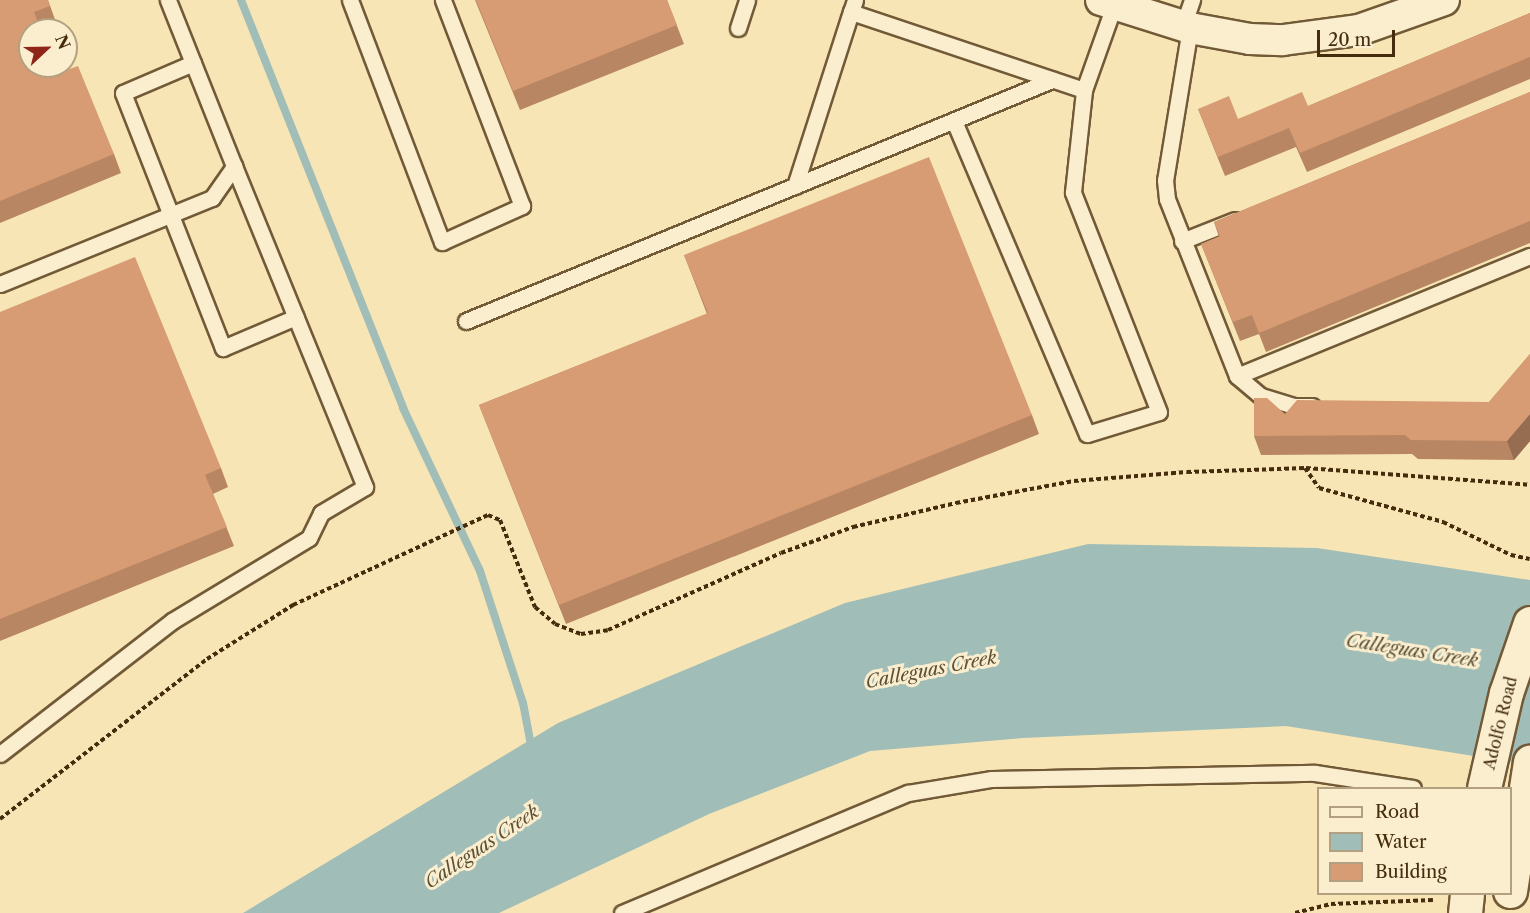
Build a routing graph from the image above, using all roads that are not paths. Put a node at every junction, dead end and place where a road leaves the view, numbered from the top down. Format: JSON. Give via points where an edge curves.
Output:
{"nodes":[{"id":1,"x":168,"y":0,"type":"edge"},
{"id":2,"x":350,"y":0,"type":"edge"},
{"id":3,"x":442,"y":0,"type":"edge"},
{"id":4,"x":747,"y":0,"type":"edge"},
{"id":5,"x":1444,"y":0,"type":"edge"},
{"id":6,"x":1110,"y":2,"type":"edge"},
{"id":7,"x":853,"y":6,"type":"edge"},
{"id":8,"x":1188,"y":18,"type":"edge"},
{"id":9,"x":738,"y":28,"type":"dead end"},
{"id":10,"x":193,"y":63,"type":"junction"},
{"id":11,"x":1052,"y":80,"type":"junction"},
{"id":12,"x":1084,"y":90,"type":"junction"},
{"id":13,"x":954,"y":120,"type":"junction"},
{"id":14,"x":234,"y":166,"type":"junction"},
{"id":15,"x":795,"y":186,"type":"junction"},
{"id":16,"x":1249,"y":214,"type":"edge"},
{"id":17,"x":170,"y":215,"type":"junction"},
{"id":18,"x":1182,"y":241,"type":"junction"},
{"id":19,"x":1530,"y":256,"type":"edge"},
{"id":20,"x":0,"y":284,"type":"edge"},
{"id":21,"x":296,"y":317,"type":"junction"},
{"id":22,"x":466,"y":321,"type":"dead end"},
{"id":23,"x":1237,"y":376,"type":"junction"},
{"id":24,"x":1326,"y":407,"type":"edge"},
{"id":25,"x":1530,"y":623,"type":"edge"},
{"id":26,"x":0,"y":754,"type":"edge"},
{"id":27,"x":1530,"y":762,"type":"edge"},
{"id":28,"x":1401,"y":787,"type":"edge"},
{"id":29,"x":1484,"y":787,"type":"edge"},
{"id":30,"x":1524,"y":804,"type":"edge"},
{"id":31,"x":1512,"y":879,"type":"edge"},
{"id":32,"x":1467,"y":895,"type":"edge"},
{"id":33,"x":1510,"y":895,"type":"edge"},
{"id":34,"x":622,"y":913,"type":"edge"},
{"id":35,"x":1465,"y":913,"type":"edge"},
{"id":36,"x":1508,"y":913,"type":"edge"}],
"edges":[{"from":1,"to":10,"type":"lane"},
{"from":2,"to":3,"type":"lane","via":[[442,242],[522,206]]},
{"from":4,"to":9,"type":"lane"},
{"from":5,"to":8,"type":"street","via":[[1394,20],[1316,38],[1250,39]]},
{"from":6,"to":8,"type":"street"},
{"from":6,"to":12,"type":"lane"},
{"from":7,"to":11,"type":"lane"},
{"from":7,"to":15,"type":"lane"},
{"from":8,"to":18,"type":"lane","via":[[1165,180],[1167,199]]},
{"from":10,"to":14,"type":"lane"},
{"from":10,"to":17,"type":"lane","via":[[123,93]]},
{"from":11,"to":12,"type":"lane"},
{"from":11,"to":13,"type":"lane"},
{"from":12,"to":13,"type":"lane","via":[[1073,192],[1158,412],[1087,434]]},
{"from":13,"to":15,"type":"lane"},
{"from":14,"to":17,"type":"lane","via":[[212,198]]},
{"from":14,"to":21,"type":"lane"},
{"from":15,"to":22,"type":"lane"},
{"from":16,"to":18,"type":"lane"},
{"from":17,"to":20,"type":"lane"},
{"from":17,"to":21,"type":"lane","via":[[223,348]]},
{"from":18,"to":23,"type":"lane"},
{"from":19,"to":23,"type":"lane"},
{"from":21,"to":26,"type":"lane","via":[[365,487],[321,513],[309,538],[172,621]]},
{"from":23,"to":24,"type":"lane","via":[[1261,396],[1293,406]]},
{"from":25,"to":29,"type":"main road","name":"Adolfo Road","via":[[1506,693]]},
{"from":27,"to":30,"type":"main road"},
{"from":28,"to":34,"type":"lane","via":[[1315,773],[971,783],[908,793]]},
{"from":30,"to":31,"type":"main road"},
{"from":32,"to":35,"type":"main road"},
{"from":33,"to":36,"type":"main road"}]}
